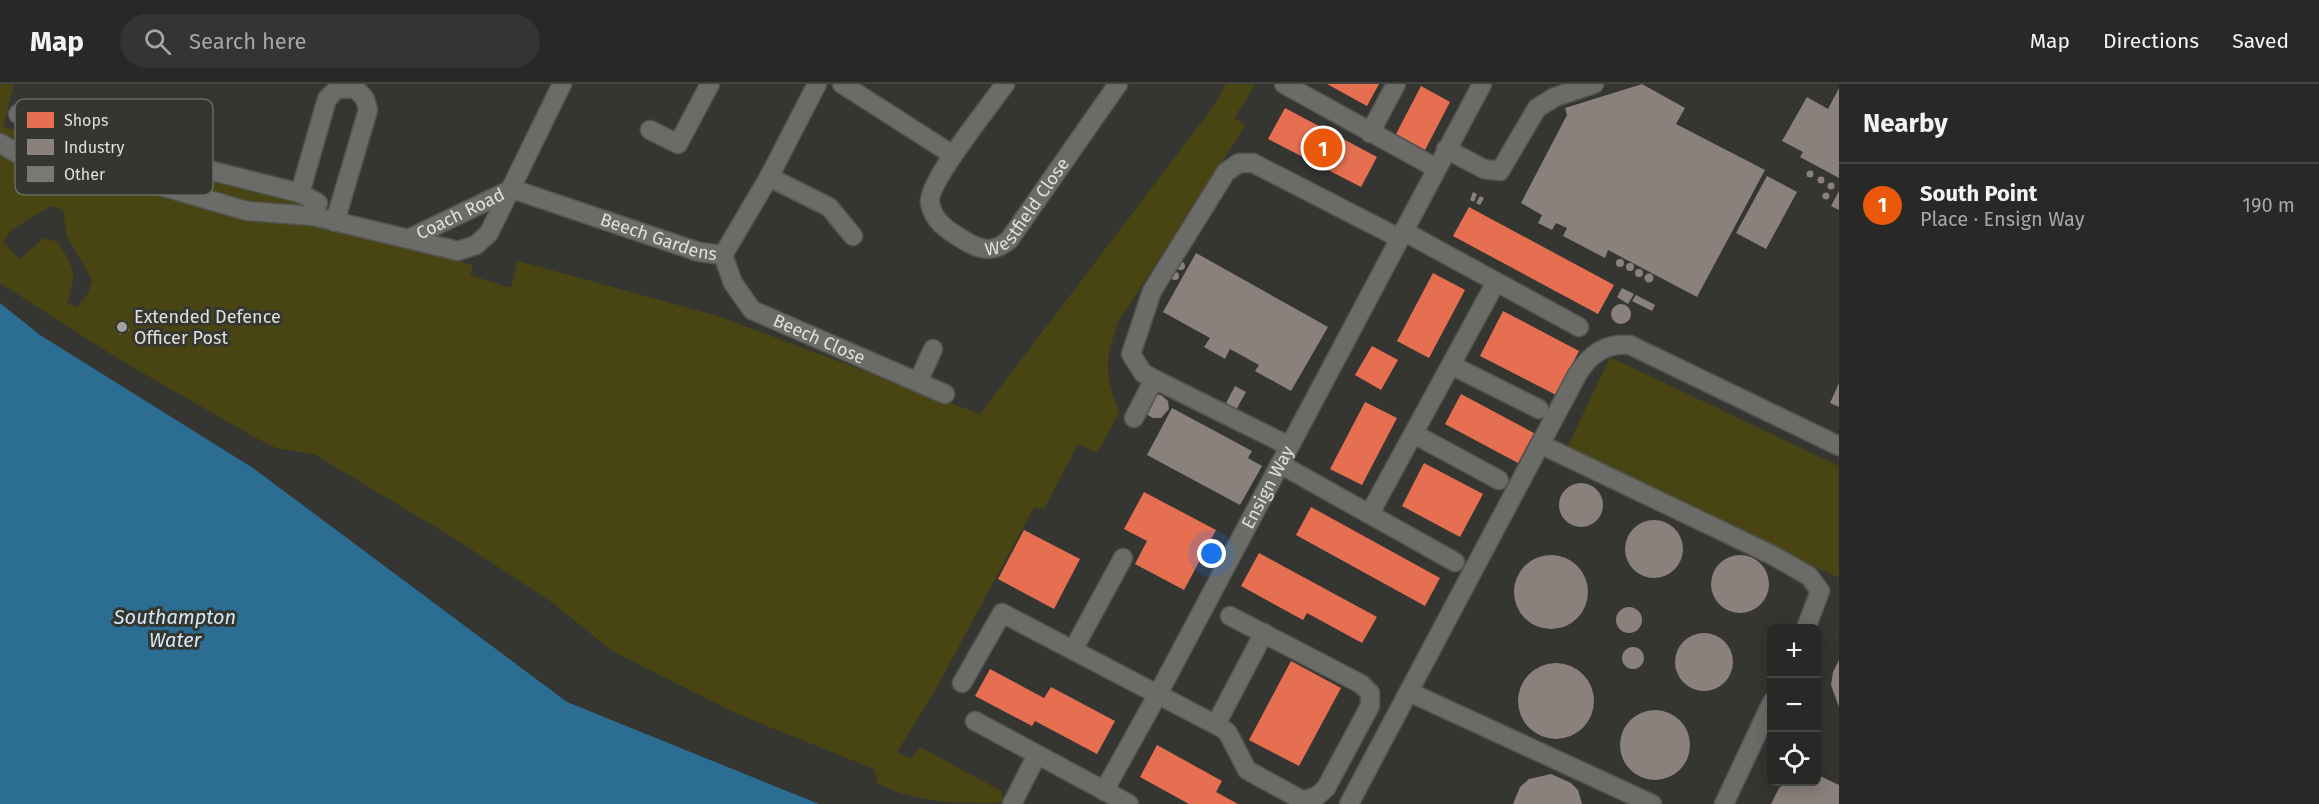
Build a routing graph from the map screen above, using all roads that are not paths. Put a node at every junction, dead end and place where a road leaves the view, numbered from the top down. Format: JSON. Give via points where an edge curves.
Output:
{"nodes":[{"id":1,"x":562,"y":84,"type":"edge"},
{"id":2,"x":710,"y":84,"type":"edge"},
{"id":3,"x":817,"y":84,"type":"edge"},
{"id":4,"x":842,"y":84,"type":"edge"},
{"id":5,"x":1005,"y":84,"type":"edge"},
{"id":6,"x":1118,"y":84,"type":"edge"},
{"id":7,"x":1284,"y":84,"type":"edge"},
{"id":8,"x":1396,"y":84,"type":"edge"},
{"id":9,"x":1482,"y":84,"type":"edge"},
{"id":10,"x":1594,"y":84,"type":"edge"},
{"id":11,"x":650,"y":130,"type":"dead end"},
{"id":12,"x":1370,"y":133,"type":"junction"},
{"id":13,"x":0,"y":143,"type":"edge"},
{"id":14,"x":1446,"y":149,"type":"junction"},
{"id":15,"x":15,"y":152,"type":"edge"},
{"id":16,"x":953,"y":155,"type":"junction"},
{"id":17,"x":1436,"y":168,"type":"junction"},
{"id":18,"x":213,"y":172,"type":"edge"},
{"id":19,"x":769,"y":177,"type":"junction"},
{"id":20,"x":512,"y":189,"type":"junction"},
{"id":21,"x":300,"y":194,"type":"junction"},
{"id":22,"x":192,"y":195,"type":"edge"},
{"id":23,"x":313,"y":216,"type":"junction"},
{"id":24,"x":335,"y":222,"type":"junction"},
{"id":25,"x":1401,"y":234,"type":"junction"},
{"id":26,"x":853,"y":236,"type":"dead end"},
{"id":27,"x":408,"y":240,"type":"junction"},
{"id":28,"x":723,"y":255,"type":"junction"},
{"id":29,"x":1496,"y":282,"type":"junction"},
{"id":30,"x":1579,"y":327,"type":"dead end"},
{"id":31,"x":933,"y":349,"type":"dead end"},
{"id":32,"x":1451,"y":365,"type":"junction"},
{"id":33,"x":1154,"y":379,"type":"junction"},
{"id":34,"x":918,"y":382,"type":"junction"},
{"id":35,"x":945,"y":394,"type":"dead end"},
{"id":36,"x":1539,"y":409,"type":"dead end"},
{"id":37,"x":1134,"y":418,"type":"dead end"},
{"id":38,"x":1414,"y":434,"type":"junction"},
{"id":39,"x":1540,"y":444,"type":"junction"},
{"id":40,"x":1289,"y":446,"type":"junction"},
{"id":41,"x":1839,"y":446,"type":"edge"},
{"id":42,"x":1280,"y":464,"type":"junction"},
{"id":43,"x":1499,"y":480,"type":"dead end"},
{"id":44,"x":1370,"y":513,"type":"junction"},
{"id":45,"x":1124,"y":558,"type":"dead end"},
{"id":46,"x":1455,"y":562,"type":"dead end"},
{"id":47,"x":1230,"y":616,"type":"dead end"},
{"id":48,"x":1808,"y":624,"type":"edge"},
{"id":49,"x":1264,"y":633,"type":"junction"},
{"id":50,"x":1073,"y":650,"type":"junction"},
{"id":51,"x":962,"y":683,"type":"dead end"},
{"id":52,"x":1409,"y":692,"type":"junction"},
{"id":53,"x":1158,"y":694,"type":"junction"},
{"id":54,"x":1767,"y":713,"type":"edge"},
{"id":55,"x":975,"y":721,"type":"dead end"},
{"id":56,"x":1216,"y":724,"type":"junction"},
{"id":57,"x":1037,"y":755,"type":"junction"},
{"id":58,"x":1104,"y":791,"type":"junction"},
{"id":59,"x":1304,"y":803,"type":"edge"},
{"id":60,"x":1012,"y":804,"type":"edge"},
{"id":61,"x":1129,"y":804,"type":"edge"},
{"id":62,"x":1349,"y":804,"type":"edge"},
{"id":63,"x":1652,"y":804,"type":"edge"},
{"id":64,"x":1724,"y":804,"type":"edge"}],
"edges":[{"from":1,"to":20,"type":"street","name":"Coach Road"},
{"from":2,"to":11,"type":"street","via":[[678,144]]},
{"from":3,"to":19,"type":"street","name":"Beech Gardens"},
{"from":4,"to":16,"type":"street"},
{"from":5,"to":16,"type":"street","name":"Westfield Close"},
{"from":6,"to":16,"type":"street","name":"Westfield Close","via":[[1009,240],[1000,247],[987,250],[973,246],[940,223],[932,211],[932,190]]},
{"from":7,"to":12,"type":"street"},
{"from":8,"to":12,"type":"street"},
{"from":9,"to":14,"type":"street","name":"Ensign Way"},
{"from":10,"to":14,"type":"street","via":[[1537,108],[1500,171],[1484,169]]},
{"from":12,"to":17,"type":"street"},
{"from":13,"to":15,"type":"street"},
{"from":14,"to":17,"type":"street","name":"Ensign Way"},
{"from":17,"to":25,"type":"street","name":"Ensign Way"},
{"from":18,"to":21,"type":"street"},
{"from":19,"to":26,"type":"street","via":[[829,207]]},
{"from":19,"to":28,"type":"street","name":"Beech Gardens"},
{"from":20,"to":27,"type":"street","name":"Coach Road"},
{"from":20,"to":27,"type":"street","name":"Coach Road","via":[[489,233],[476,245],[458,251]]},
{"from":20,"to":28,"type":"street","name":"Beech Gardens","via":[[699,252]]},
{"from":21,"to":23,"type":"street","via":[[318,203]]},
{"from":21,"to":24,"type":"street","via":[[327,99],[337,89],[355,88],[365,99],[368,110]]},
{"from":22,"to":23,"type":"street","via":[[248,211]]},
{"from":23,"to":24,"type":"street"},
{"from":24,"to":27,"type":"street"},
{"from":25,"to":29,"type":"street"},
{"from":25,"to":33,"type":"street","via":[[1253,164],[1239,163],[1226,172],[1149,297],[1131,354],[1143,373]]},
{"from":25,"to":40,"type":"street","name":"Ensign Way"},
{"from":28,"to":34,"type":"street","name":"Beech Close","via":[[733,283],[752,310]]},
{"from":29,"to":30,"type":"street"},
{"from":29,"to":32,"type":"street"},
{"from":31,"to":34,"type":"street"},
{"from":32,"to":36,"type":"street"},
{"from":32,"to":38,"type":"street"},
{"from":33,"to":37,"type":"street"},
{"from":33,"to":40,"type":"street"},
{"from":34,"to":35,"type":"street","name":"Beech Close"},
{"from":38,"to":43,"type":"street"},
{"from":38,"to":44,"type":"street"},
{"from":39,"to":41,"type":"street","via":[[1583,364],[1599,350],[1623,344]]},
{"from":39,"to":48,"type":"street","via":[[1804,572],[1815,580],[1820,591]]},
{"from":39,"to":52,"type":"street"},
{"from":40,"to":42,"type":"street","name":"Ensign Way"},
{"from":42,"to":44,"type":"street"},
{"from":42,"to":53,"type":"street","name":"Ensign Way"},
{"from":44,"to":46,"type":"street"},
{"from":45,"to":50,"type":"street"},
{"from":47,"to":49,"type":"street"},
{"from":49,"to":56,"type":"street"},
{"from":49,"to":59,"type":"street","via":[[1362,684],[1370,693],[1370,706],[1326,788]]},
{"from":50,"to":51,"type":"street","via":[[1002,613]]},
{"from":50,"to":53,"type":"street"},
{"from":52,"to":62,"type":"street"},
{"from":52,"to":63,"type":"street"},
{"from":53,"to":56,"type":"street"},
{"from":53,"to":58,"type":"street","name":"Ensign Way"},
{"from":54,"to":64,"type":"street"},
{"from":55,"to":57,"type":"street"},
{"from":56,"to":59,"type":"street","via":[[1228,733],[1247,770]]},
{"from":57,"to":58,"type":"street"},
{"from":57,"to":60,"type":"street"},
{"from":58,"to":61,"type":"street"}]}
